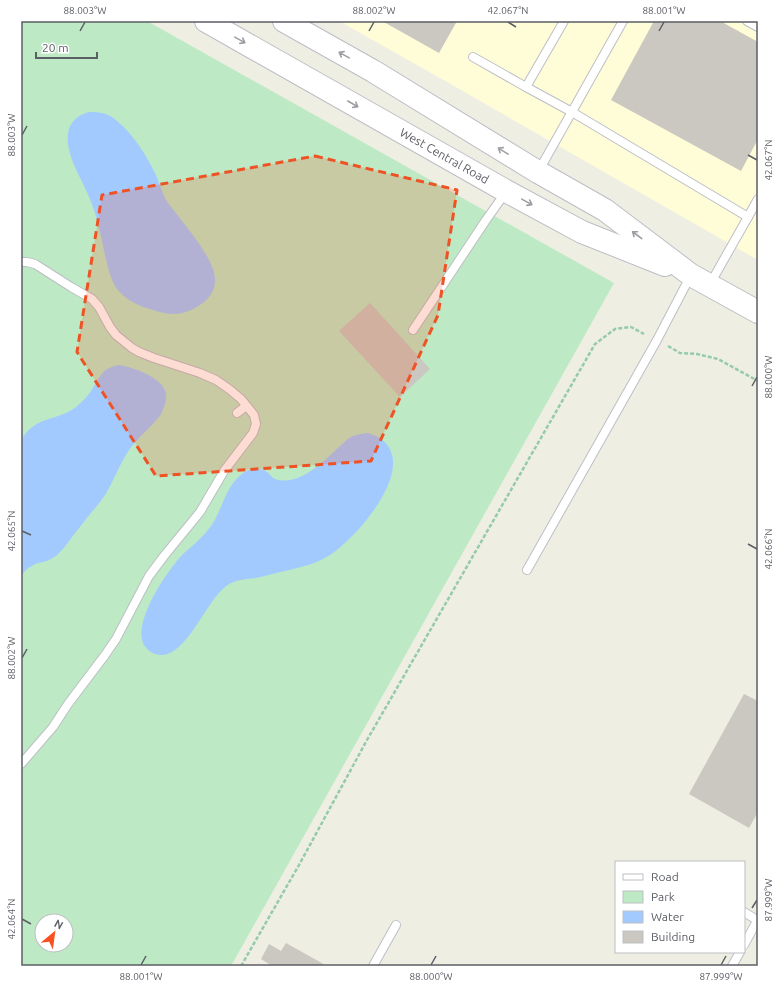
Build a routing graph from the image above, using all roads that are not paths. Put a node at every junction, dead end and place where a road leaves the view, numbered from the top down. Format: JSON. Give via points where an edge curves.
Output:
{"nodes":[{"id":1,"x":206,"y":21,"type":"edge"},
{"id":2,"x":284,"y":21,"type":"edge"},
{"id":3,"x":564,"y":21,"type":"edge"},
{"id":4,"x":623,"y":21,"type":"edge"},
{"id":5,"x":747,"y":21,"type":"edge"},
{"id":6,"x":758,"y":27,"type":"edge"},
{"id":7,"x":472,"y":57,"type":"dead end"},
{"id":8,"x":526,"y":87,"type":"junction"},
{"id":9,"x":572,"y":112,"type":"junction"},
{"id":10,"x":538,"y":172,"type":"junction"},
{"id":11,"x":506,"y":191,"type":"junction"},
{"id":12,"x":758,"y":199,"type":"edge"},
{"id":13,"x":748,"y":217,"type":"junction"},
{"id":14,"x":21,"y":262,"type":"edge"},
{"id":15,"x":700,"y":280,"type":"junction"},
{"id":16,"x":758,"y":312,"type":"edge"},
{"id":17,"x":413,"y":330,"type":"dead end"},
{"id":18,"x":246,"y":406,"type":"junction"},
{"id":19,"x":237,"y":413,"type":"dead end"},
{"id":20,"x":527,"y":570,"type":"dead end"},
{"id":21,"x":21,"y":764,"type":"edge"},
{"id":22,"x":745,"y":912,"type":"edge"},
{"id":23,"x":758,"y":919,"type":"edge"},
{"id":24,"x":396,"y":925,"type":"dead end"},
{"id":25,"x":745,"y":943,"type":"edge"},
{"id":26,"x":739,"y":953,"type":"edge"},
{"id":27,"x":373,"y":966,"type":"edge"},
{"id":28,"x":732,"y":966,"type":"edge"}],
"edges":[{"from":1,"to":11,"type":"main road","name":"West Central Road","one_way":true},
{"from":10,"to":2,"type":"main road","name":"West Central Road","one_way":true,"via":[[373,71]]},
{"from":3,"to":8,"type":"lane"},
{"from":4,"to":9,"type":"lane"},
{"from":5,"to":6,"type":"lane"},
{"from":7,"to":8,"type":"lane"},
{"from":8,"to":9,"type":"lane"},
{"from":9,"to":10,"type":"lane"},
{"from":9,"to":13,"type":"lane"},
{"from":15,"to":10,"type":"main road","name":"West Central Road","one_way":true,"via":[[605,210]]},
{"from":11,"to":15,"type":"main road","name":"West Central Road","one_way":true,"via":[[582,232]]},
{"from":11,"to":17,"type":"lane"},
{"from":12,"to":13,"type":"lane"},
{"from":13,"to":15,"type":"lane"},
{"from":14,"to":18,"type":"lane","via":[[35,264],[92,299],[113,331],[132,348],[146,356],[216,380],[235,393]]},
{"from":15,"to":16,"type":"main road","name":"West Central Road"},
{"from":15,"to":20,"type":"lane","via":[[656,340]]},
{"from":18,"to":19,"type":"lane"},
{"from":18,"to":21,"type":"lane","via":[[256,421],[252,436],[224,471],[200,512],[149,576],[105,655],[53,727]]},
{"from":22,"to":23,"type":"lane"},
{"from":23,"to":25,"type":"lane"},
{"from":24,"to":27,"type":"lane"},
{"from":26,"to":28,"type":"lane"}]}
